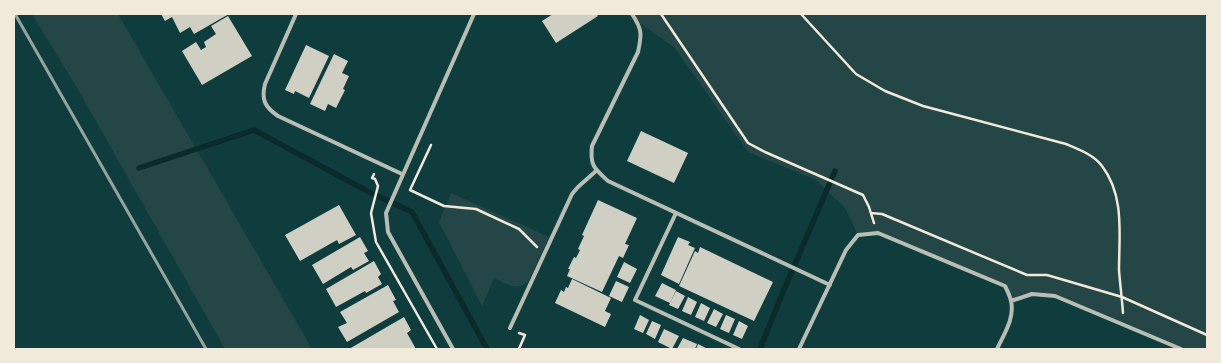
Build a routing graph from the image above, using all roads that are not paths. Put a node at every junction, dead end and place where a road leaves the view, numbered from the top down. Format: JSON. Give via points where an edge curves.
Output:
{"nodes":[{"id":1,"x":296,"y":14,"type":"edge"},
{"id":2,"x":474,"y":14,"type":"edge"},
{"id":3,"x":632,"y":14,"type":"edge"},
{"id":4,"x":596,"y":171,"type":"junction"},
{"id":5,"x":402,"y":174,"type":"junction"},
{"id":6,"x":676,"y":213,"type":"junction"},
{"id":7,"x":830,"y":285,"type":"junction"},
{"id":8,"x":1011,"y":300,"type":"junction"},
{"id":9,"x":510,"y":328,"type":"road end"},
{"id":10,"x":453,"y":349,"type":"edge"},
{"id":11,"x":739,"y":349,"type":"edge"},
{"id":12,"x":799,"y":349,"type":"edge"},
{"id":13,"x":997,"y":349,"type":"edge"},
{"id":14,"x":1181,"y":349,"type":"edge"}],
"edges":[{"from":1,"to":5,"type":"street","via":[[265,84],[263,92],[270,110]]},
{"from":2,"to":5,"type":"street"},
{"from":3,"to":4,"type":"street","via":[[642,36],[638,52],[592,146],[590,160]]},
{"from":4,"to":6,"type":"street","via":[[608,181]]},
{"from":4,"to":9,"type":"street","via":[[572,194]]},
{"from":5,"to":10,"type":"street","via":[[386,212],[388,232]]},
{"from":6,"to":7,"type":"street"},
{"from":6,"to":11,"type":"street","via":[[635,300]]},
{"from":7,"to":8,"type":"street","via":[[846,250],[858,235],[878,233],[1005,286]]},
{"from":7,"to":12,"type":"street"},
{"from":8,"to":13,"type":"street","via":[[1012,315]]},
{"from":8,"to":14,"type":"street","via":[[1032,294],[1055,296]]}]}
